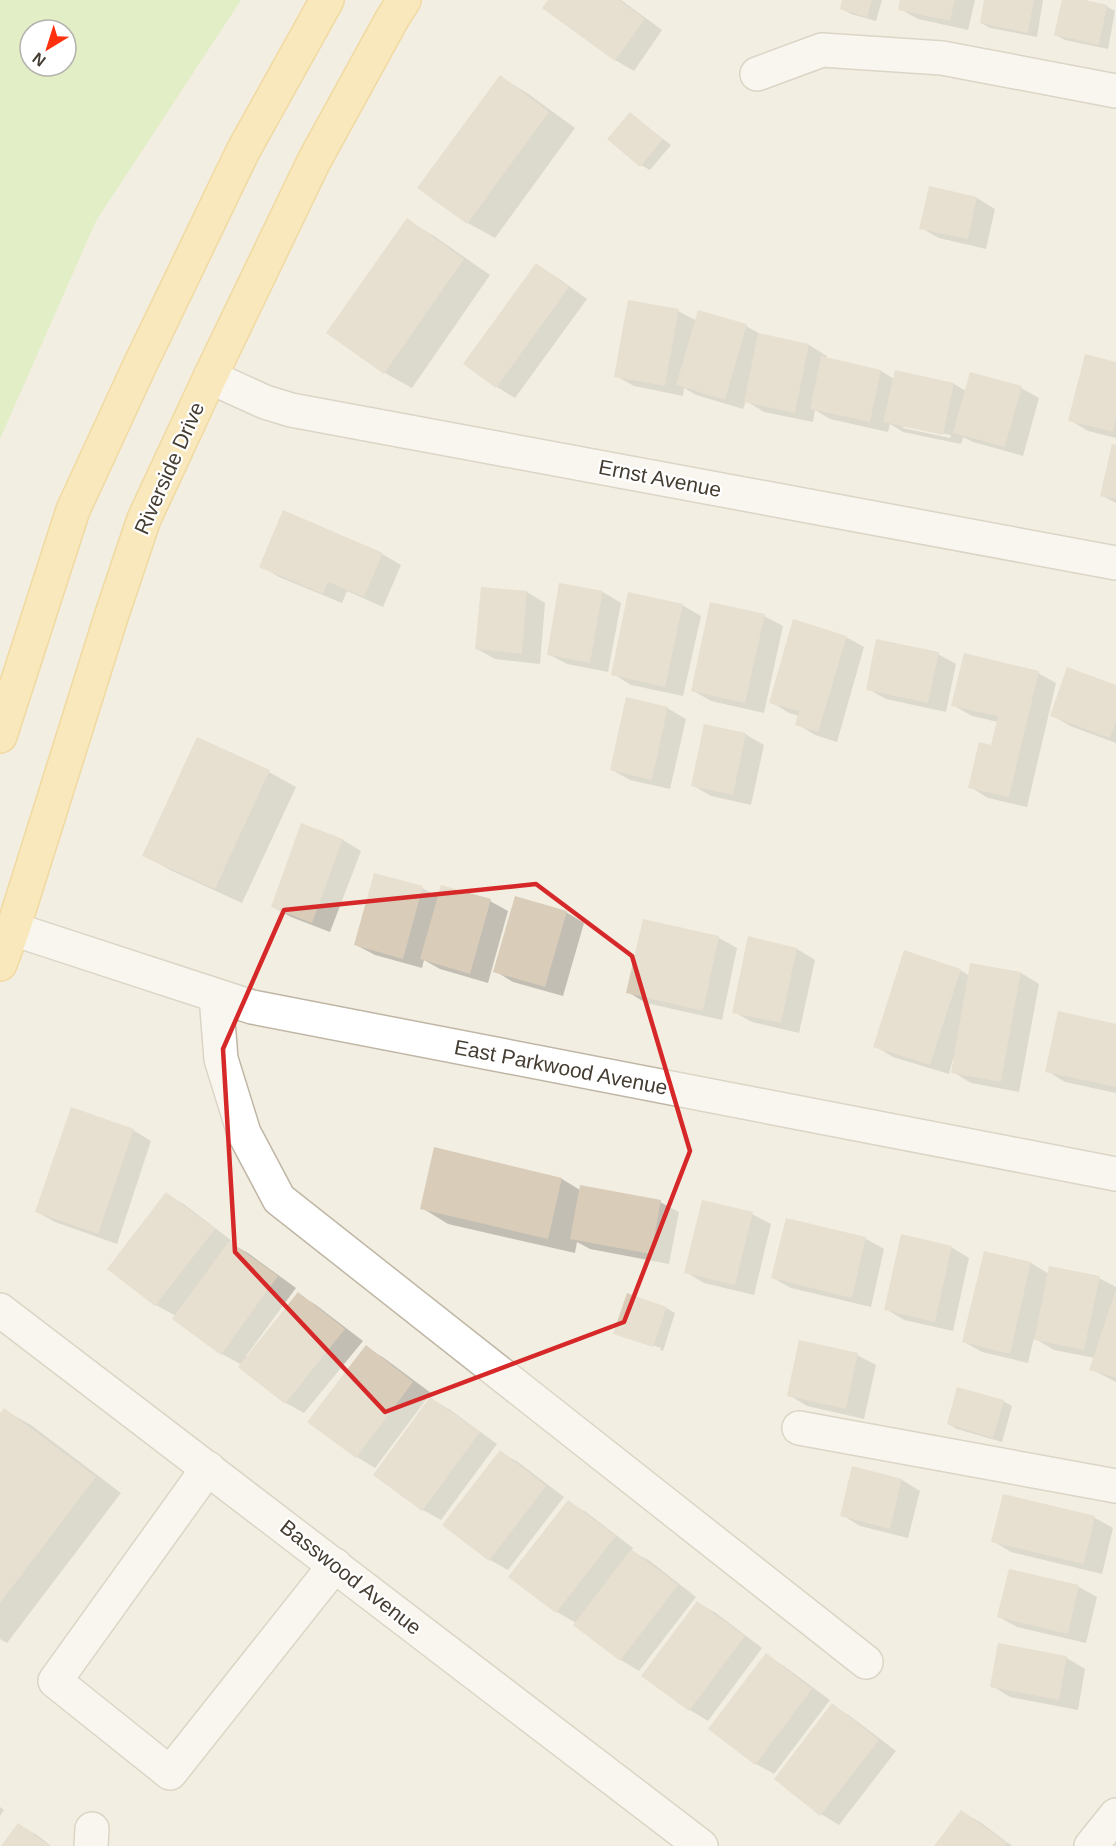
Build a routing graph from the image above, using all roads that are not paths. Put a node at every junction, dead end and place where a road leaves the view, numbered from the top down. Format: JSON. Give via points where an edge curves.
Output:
{"nodes":[{"id":1,"x":327,"y":0,"type":"edge"},
{"id":2,"x":404,"y":0,"type":"edge"},
{"id":3,"x":757,"y":74,"type":"dead end"},
{"id":4,"x":1116,"y":91,"type":"edge"},
{"id":5,"x":210,"y":377,"type":"junction"},
{"id":6,"x":1116,"y":563,"type":"edge"},
{"id":7,"x":0,"y":736,"type":"edge"},
{"id":8,"x":13,"y":929,"type":"junction"},
{"id":9,"x":0,"y":964,"type":"edge"},
{"id":10,"x":216,"y":996,"type":"junction"},
{"id":11,"x":1116,"y":1174,"type":"edge"},
{"id":12,"x":0,"y":1310,"type":"edge"},
{"id":13,"x":799,"y":1428,"type":"dead end"},
{"id":14,"x":208,"y":1468,"type":"junction"},
{"id":15,"x":1116,"y":1486,"type":"edge"},
{"id":16,"x":335,"y":1565,"type":"junction"},
{"id":17,"x":866,"y":1662,"type":"dead end"},
{"id":18,"x":1116,"y":1815,"type":"edge"},
{"id":19,"x":701,"y":1846,"type":"edge"},
{"id":20,"x":1091,"y":1846,"type":"edge"}],
"edges":[{"from":1,"to":7,"type":"main road","via":[[243,151],[73,510]]},
{"from":2,"to":5,"type":"main road","name":"Riverside Drive","via":[[314,161]]},
{"from":3,"to":4,"type":"street","via":[[822,50],[942,58]]},
{"from":5,"to":6,"type":"street","name":"Ernst Avenue","via":[[291,410]]},
{"from":5,"to":8,"type":"main road","name":"Riverside Drive","via":[[144,519]]},
{"from":8,"to":9,"type":"main road","name":"Riverside Drive"},
{"from":8,"to":10,"type":"street","name":"East Parkwood Avenue"},
{"from":10,"to":11,"type":"street","name":"East Parkwood Avenue","via":[[252,1007]]},
{"from":10,"to":17,"type":"street","via":[[221,1059],[244,1133],[279,1199]]},
{"from":12,"to":14,"type":"street","name":"Basswood Avenue"},
{"from":13,"to":15,"type":"street"},
{"from":14,"to":16,"type":"street","name":"Basswood Avenue"},
{"from":14,"to":16,"type":"street","via":[[55,1681],[170,1773]]},
{"from":16,"to":19,"type":"street","name":"Basswood Avenue"},
{"from":18,"to":20,"type":"street"}]}
